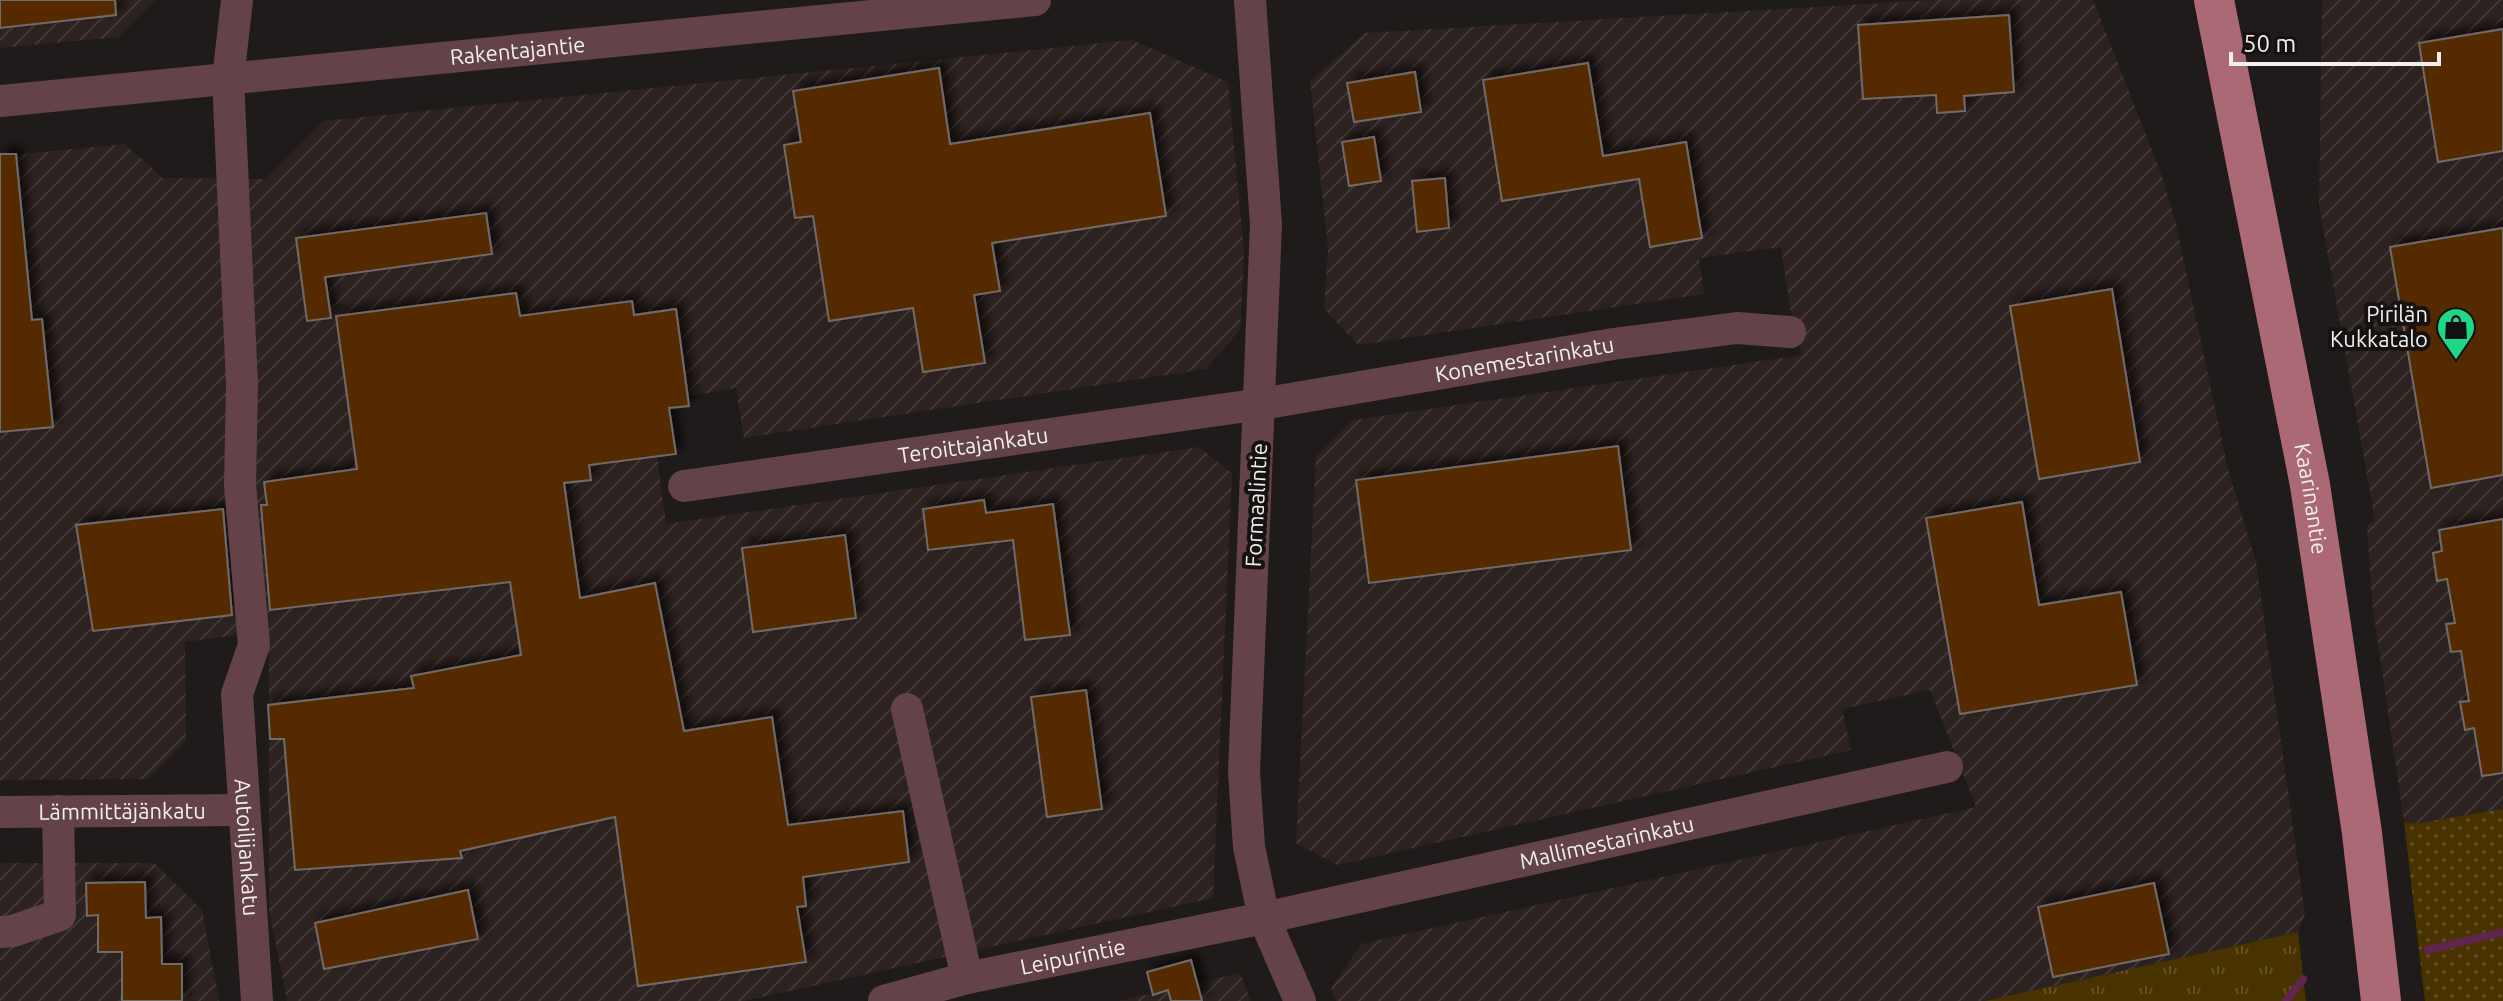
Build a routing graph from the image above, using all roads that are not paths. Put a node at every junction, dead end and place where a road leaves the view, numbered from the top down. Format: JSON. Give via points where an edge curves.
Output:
{"nodes":[{"id":1,"x":237,"y":0,"type":"edge"},
{"id":2,"x":1035,"y":0,"type":"edge"},
{"id":3,"x":1250,"y":0,"type":"edge"},
{"id":4,"x":2214,"y":0,"type":"edge"},
{"id":5,"x":228,"y":79,"type":"junction"},
{"id":6,"x":0,"y":101,"type":"edge"},
{"id":7,"x":1790,"y":332,"type":"dead end"},
{"id":8,"x":1261,"y":404,"type":"junction"},
{"id":9,"x":684,"y":486,"type":"dead end"},
{"id":10,"x":907,"y":709,"type":"dead end"},
{"id":11,"x":1947,"y":767,"type":"dead end"},
{"id":12,"x":243,"y":810,"type":"junction"},
{"id":13,"x":58,"y":811,"type":"junction"},
{"id":14,"x":0,"y":812,"type":"edge"},
{"id":15,"x":1264,"y":918,"type":"junction"},
{"id":16,"x":0,"y":932,"type":"edge"},
{"id":17,"x":967,"y":978,"type":"junction"},
{"id":18,"x":257,"y":1001,"type":"edge"},
{"id":19,"x":884,"y":1001,"type":"edge"},
{"id":20,"x":1300,"y":1001,"type":"edge"},
{"id":21,"x":2381,"y":1001,"type":"edge"}],
"edges":[{"from":1,"to":5,"type":"street"},
{"from":2,"to":5,"type":"street","name":"Rakentajantie"},
{"from":3,"to":8,"type":"street","name":"Formaalintie","via":[[1266,224]]},
{"from":4,"to":21,"type":"main road","name":"Kaarinantie","via":[[2310,485],[2360,818]]},
{"from":5,"to":6,"type":"street","name":"Rakentajantie"},
{"from":5,"to":12,"type":"street","name":"Autoilijankatu","via":[[242,384],[240,485],[254,645],[237,694]]},
{"from":7,"to":8,"type":"street","name":"Konemestarinkatu","via":[[1737,328],[1613,344]]},
{"from":8,"to":9,"type":"street","name":"Teroittajankatu"},
{"from":8,"to":15,"type":"street","name":"Formaalintie","via":[[1244,772],[1249,847]]},
{"from":10,"to":17,"type":"street"},
{"from":11,"to":15,"type":"street","name":"Mallimestarinkatu"},
{"from":12,"to":13,"type":"street","name":"Lämmittäjänkatu"},
{"from":12,"to":18,"type":"street","name":"Autoilijankatu"},
{"from":13,"to":14,"type":"street","name":"Lämmittäjänkatu"},
{"from":13,"to":16,"type":"street","via":[[60,915]]},
{"from":15,"to":17,"type":"street","name":"Leipurintie"},
{"from":15,"to":20,"type":"street","name":"Formaalintie"},
{"from":17,"to":19,"type":"street","name":"Leipurintie"}]}
